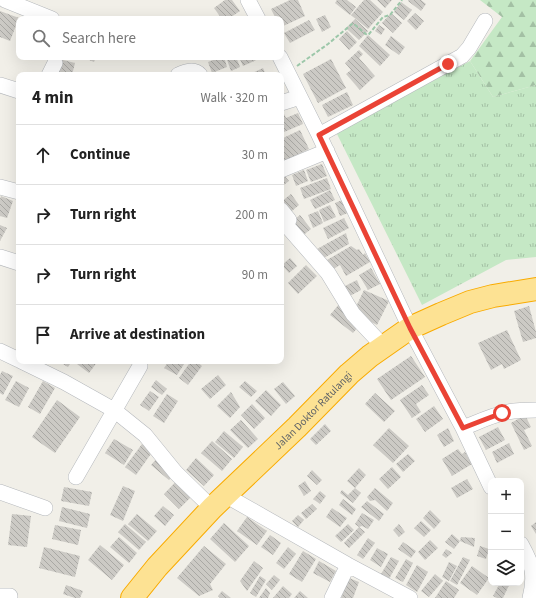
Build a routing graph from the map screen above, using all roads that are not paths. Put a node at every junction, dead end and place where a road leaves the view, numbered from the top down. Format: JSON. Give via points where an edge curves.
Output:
{"nodes":[{"id":1,"x":5,"y":0,"type":"edge"},
{"id":2,"x":248,"y":0,"type":"edge"},
{"id":3,"x":45,"y":16,"type":"edge"},
{"id":4,"x":256,"y":16,"type":"edge"},
{"id":5,"x":485,"y":21,"type":"dead end"},
{"id":6,"x":282,"y":60,"type":"edge"},
{"id":7,"x":186,"y":72,"type":"edge"},
{"id":8,"x":196,"y":72,"type":"edge"},
{"id":9,"x":0,"y":85,"type":"edge"},
{"id":10,"x":16,"y":90,"type":"edge"},
{"id":11,"x":300,"y":97,"type":"junction"},
{"id":12,"x":284,"y":102,"type":"edge"},
{"id":13,"x":319,"y":135,"type":"junction"},
{"id":14,"x":327,"y":151,"type":"junction"},
{"id":15,"x":284,"y":169,"type":"edge"},
{"id":16,"x":0,"y":187,"type":"edge"},
{"id":17,"x":16,"y":191,"type":"edge"},
{"id":18,"x":284,"y":214,"type":"edge"},
{"id":19,"x":0,"y":257,"type":"edge"},
{"id":20,"x":16,"y":262,"type":"edge"},
{"id":21,"x":536,"y":289,"type":"edge"},
{"id":22,"x":410,"y":328,"type":"junction"},
{"id":23,"x":384,"y":347,"type":"junction"},
{"id":24,"x":0,"y":351,"type":"edge"},
{"id":25,"x":16,"y":359,"type":"edge"},
{"id":26,"x":26,"y":364,"type":"edge"},
{"id":27,"x":140,"y":366,"type":"dead end"},
{"id":28,"x":114,"y":410,"type":"junction"},
{"id":29,"x":536,"y":410,"type":"edge"},
{"id":30,"x":463,"y":428,"type":"junction"},
{"id":31,"x":76,"y":477,"type":"dead end"},
{"id":32,"x":488,"y":481,"type":"edge"},
{"id":33,"x":0,"y":492,"type":"edge"},
{"id":34,"x":219,"y":502,"type":"junction"},
{"id":35,"x":45,"y":508,"type":"dead end"},
{"id":36,"x":524,"y":550,"type":"edge"},
{"id":37,"x":348,"y":565,"type":"junction"},
{"id":38,"x":132,"y":598,"type":"edge"},
{"id":39,"x":332,"y":598,"type":"edge"},
{"id":40,"x":410,"y":598,"type":"edge"},
{"id":41,"x":530,"y":598,"type":"edge"}],
"edges":[{"from":1,"to":3,"type":"street"},
{"from":2,"to":4,"type":"street"},
{"from":5,"to":13,"type":"street","via":[[462,56]]},
{"from":6,"to":11,"type":"street"},
{"from":7,"to":8,"type":"street"},
{"from":9,"to":10,"type":"street"},
{"from":11,"to":12,"type":"street"},
{"from":11,"to":13,"type":"street"},
{"from":13,"to":14,"type":"street"},
{"from":14,"to":15,"type":"street"},
{"from":14,"to":22,"type":"street"},
{"from":16,"to":17,"type":"street"},
{"from":18,"to":23,"type":"street","via":[[289,220],[287,226],[328,273],[353,314]]},
{"from":19,"to":20,"type":"street"},
{"from":21,"to":22,"type":"highway","name":"Jalan Doktor Ratulangi","via":[[470,302]]},
{"from":22,"to":23,"type":"highway","name":"Jalan Doktor Ratulangi"},
{"from":22,"to":30,"type":"street"},
{"from":23,"to":34,"type":"highway","name":"Jalan Doktor Ratulangi","via":[[349,374]]},
{"from":24,"to":25,"type":"street"},
{"from":26,"to":28,"type":"street"},
{"from":27,"to":28,"type":"street"},
{"from":28,"to":31,"type":"street"},
{"from":28,"to":34,"type":"street","via":[[145,435],[176,473]]},
{"from":29,"to":30,"type":"street","via":[[502,413]]},
{"from":30,"to":32,"type":"street"},
{"from":33,"to":35,"type":"street"},
{"from":34,"to":37,"type":"street"},
{"from":34,"to":38,"type":"highway","name":"Jalan Doktor Ratulangi","via":[[143,582]]},
{"from":36,"to":41,"type":"street","via":[[532,565],[534,576]]},
{"from":37,"to":39,"type":"street"},
{"from":37,"to":40,"type":"street"}]}
